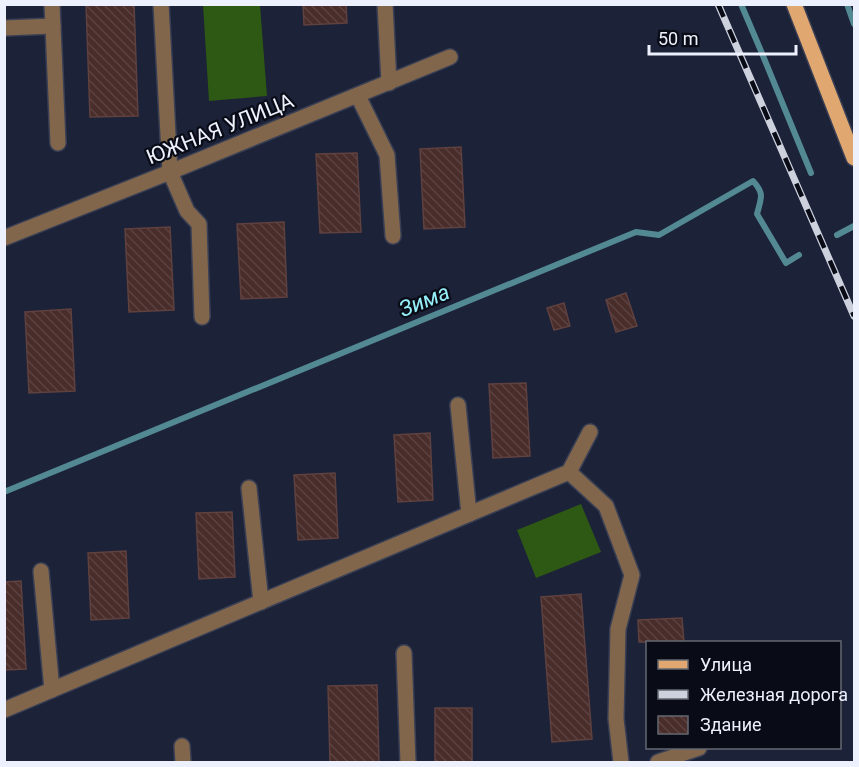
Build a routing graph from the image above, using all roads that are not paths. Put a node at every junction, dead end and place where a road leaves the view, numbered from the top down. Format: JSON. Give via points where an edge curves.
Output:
{"nodes":[{"id":1,"x":52,"y":4,"type":"edge"},
{"id":2,"x":161,"y":4,"type":"edge"},
{"id":3,"x":385,"y":4,"type":"edge"},
{"id":4,"x":794,"y":4,"type":"edge"},
{"id":5,"x":53,"y":26,"type":"junction"},
{"id":6,"x":4,"y":28,"type":"edge"},
{"id":7,"x":450,"y":57,"type":"dead end"},
{"id":8,"x":389,"y":83,"type":"junction"},
{"id":9,"x":358,"y":96,"type":"junction"},
{"id":10,"x":58,"y":143,"type":"dead end"},
{"id":11,"x":853,"y":147,"type":"edge"},
{"id":12,"x":170,"y":172,"type":"junction"},
{"id":13,"x":393,"y":236,"type":"dead end"},
{"id":14,"x":4,"y":238,"type":"edge"},
{"id":15,"x":202,"y":317,"type":"dead end"},
{"id":16,"x":458,"y":405,"type":"dead end"},
{"id":17,"x":590,"y":432,"type":"dead end"},
{"id":18,"x":569,"y":472,"type":"junction"},
{"id":19,"x":249,"y":488,"type":"dead end"},
{"id":20,"x":469,"y":514,"type":"junction"},
{"id":21,"x":41,"y":571,"type":"dead end"},
{"id":22,"x":261,"y":602,"type":"junction"},
{"id":23,"x":404,"y":653,"type":"dead end"},
{"id":24,"x":52,"y":690,"type":"junction"},
{"id":25,"x":4,"y":710,"type":"edge"},
{"id":26,"x":182,"y":746,"type":"dead end"},
{"id":27,"x":694,"y":749,"type":"edge"},
{"id":28,"x":183,"y":762,"type":"edge"},
{"id":29,"x":408,"y":762,"type":"edge"},
{"id":30,"x":621,"y":762,"type":"edge"},
{"id":31,"x":658,"y":762,"type":"edge"}],
"edges":[{"from":1,"to":5,"type":"street"},
{"from":2,"to":12,"type":"street"},
{"from":3,"to":8,"type":"street"},
{"from":4,"to":11,"type":"main road"},
{"from":5,"to":6,"type":"street"},
{"from":5,"to":10,"type":"street"},
{"from":7,"to":8,"type":"street","name":"ЮЖНАЯ УЛИЦА"},
{"from":8,"to":9,"type":"street","name":"ЮЖНАЯ УЛИЦА"},
{"from":9,"to":12,"type":"street","name":"ЮЖНАЯ УЛИЦА"},
{"from":9,"to":13,"type":"street","via":[[387,155]]},
{"from":12,"to":14,"type":"street","name":"ЮЖНАЯ УЛИЦА"},
{"from":12,"to":15,"type":"street","via":[[187,211],[199,224]]},
{"from":16,"to":20,"type":"street"},
{"from":17,"to":18,"type":"street"},
{"from":18,"to":20,"type":"street"},
{"from":18,"to":30,"type":"street","via":[[606,506],[633,575],[618,629],[616,719]]},
{"from":19,"to":22,"type":"street"},
{"from":20,"to":22,"type":"street"},
{"from":21,"to":24,"type":"street"},
{"from":22,"to":24,"type":"street"},
{"from":23,"to":29,"type":"street"},
{"from":24,"to":25,"type":"street"},
{"from":26,"to":28,"type":"street"},
{"from":27,"to":31,"type":"street"}]}
